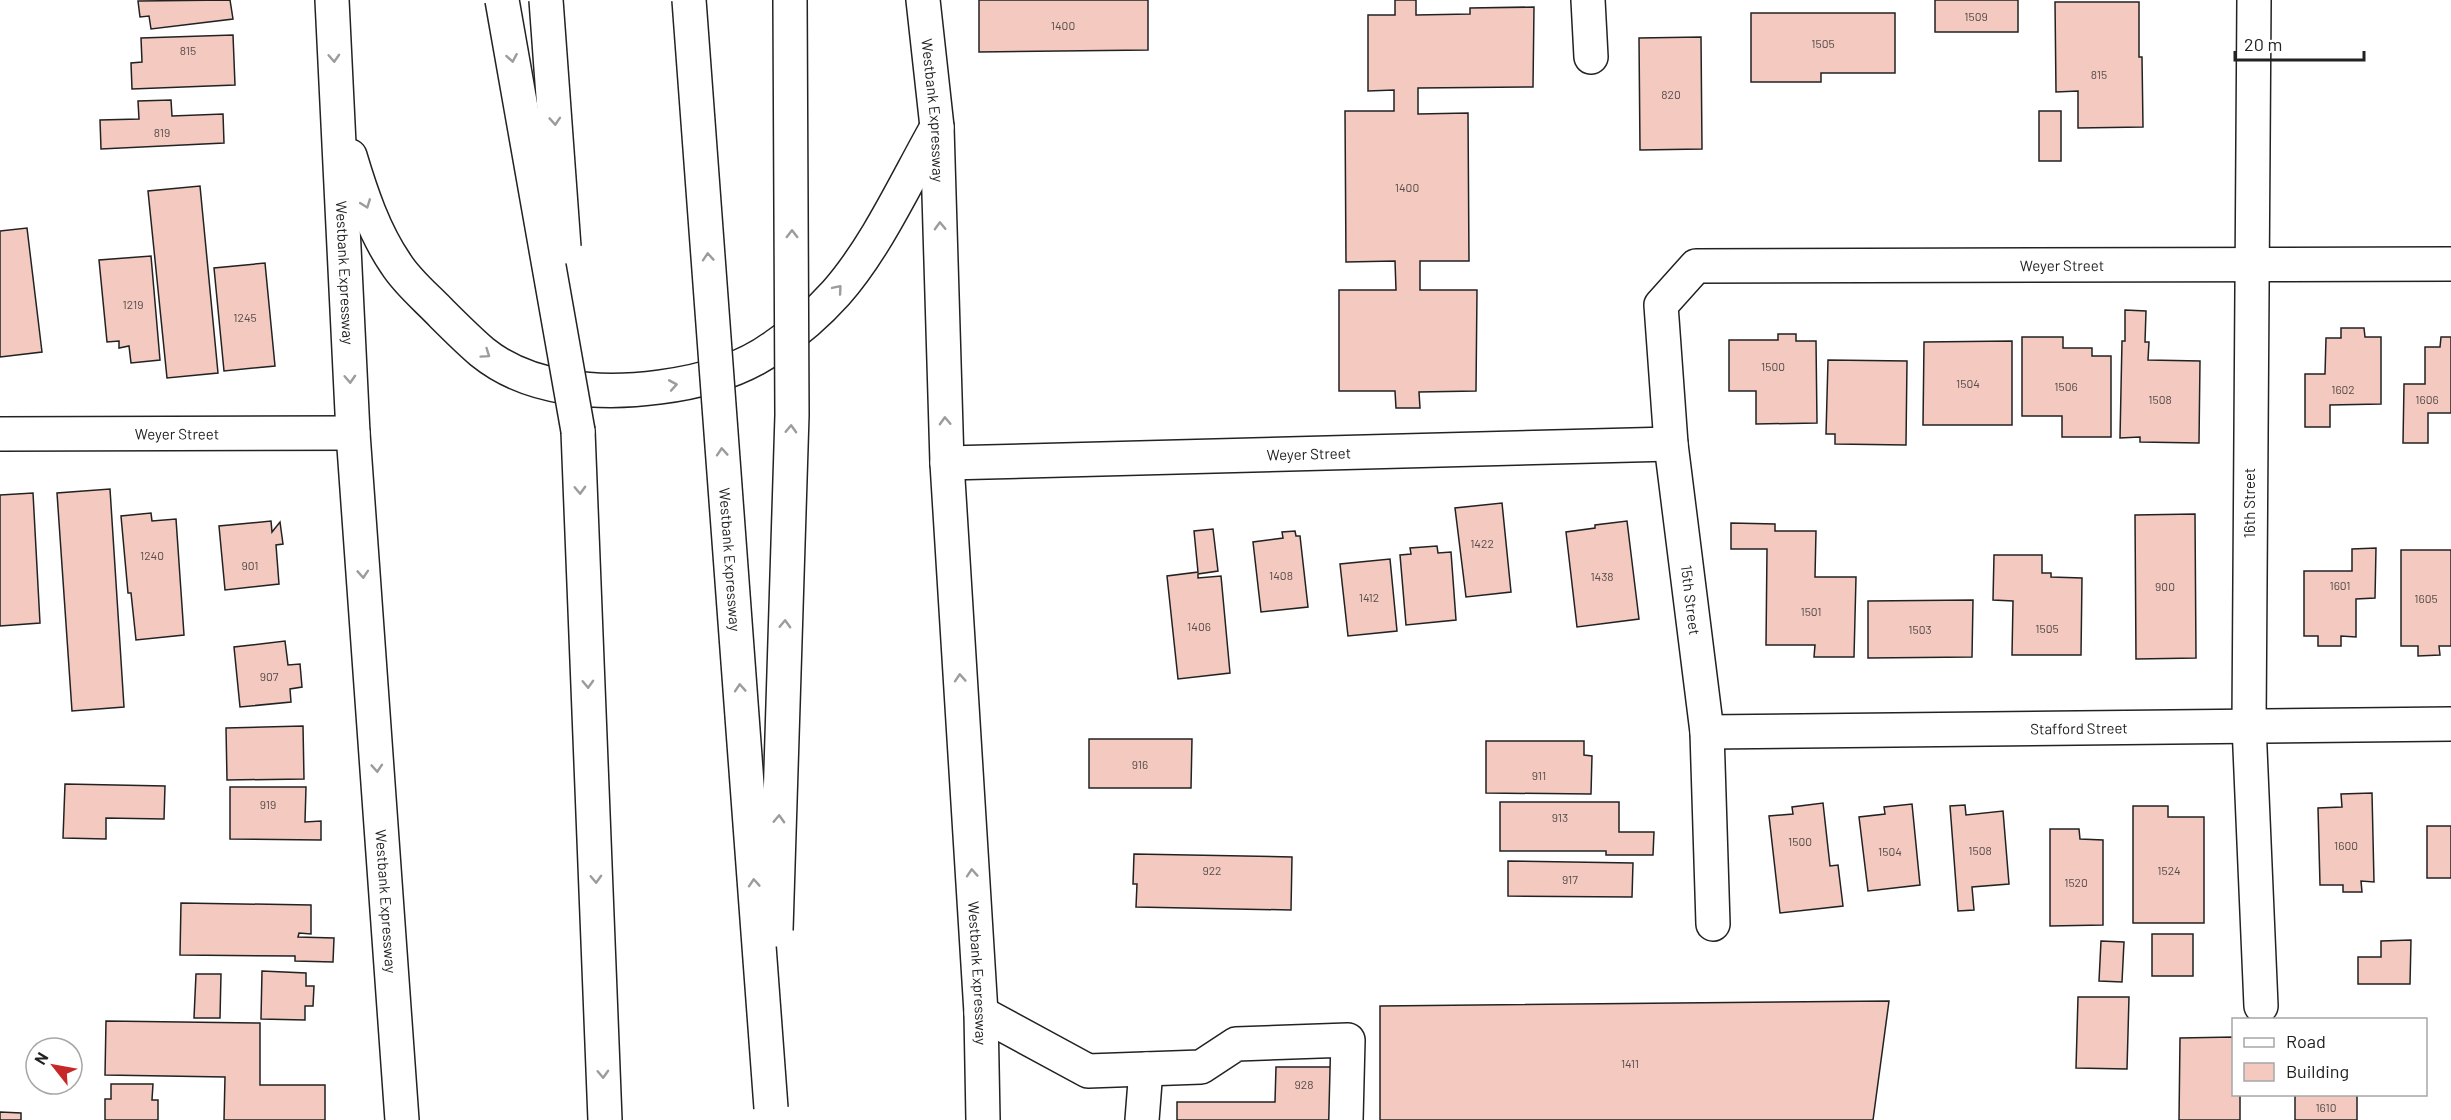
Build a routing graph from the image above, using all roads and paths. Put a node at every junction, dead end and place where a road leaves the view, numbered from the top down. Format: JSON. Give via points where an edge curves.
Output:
{"nodes":[{"id":1,"x":332,"y":0,"type":"edge"},
{"id":2,"x":502,"y":0,"type":"edge"},
{"id":3,"x":546,"y":0,"type":"edge"},
{"id":4,"x":689,"y":0,"type":"edge"},
{"id":5,"x":790,"y":0,"type":"edge"},
{"id":6,"x":922,"y":0,"type":"edge"},
{"id":7,"x":1588,"y":0,"type":"edge"},
{"id":8,"x":2253,"y":0,"type":"edge"},
{"id":9,"x":1591,"y":57,"type":"dead end"},
{"id":10,"x":337,"y":108,"type":"junction"},
{"id":11,"x":937,"y":127,"type":"junction"},
{"id":12,"x":2451,"y":264,"type":"edge"},
{"id":13,"x":2250,"y":266,"type":"junction"},
{"id":14,"x":1680,"y":284,"type":"joint"},
{"id":15,"x":578,"y":431,"type":"junction"},
{"id":16,"x":352,"y":432,"type":"junction"},
{"id":17,"x":0,"y":434,"type":"edge"},
{"id":18,"x":1671,"y":444,"type":"junction"},
{"id":19,"x":947,"y":463,"type":"junction"},
{"id":20,"x":2451,"y":724,"type":"edge"},
{"id":21,"x":2249,"y":725,"type":"junction"},
{"id":22,"x":1707,"y":732,"type":"junction"},
{"id":23,"x":1713,"y":924,"type":"dead end"},
{"id":24,"x":2261,"y":1006,"type":"dead end"},
{"id":25,"x":981,"y":1012,"type":"junction"},
{"id":26,"x":1146,"y":1069,"type":"junction"},
{"id":27,"x":771,"y":1114,"type":"edge"},
{"id":28,"x":402,"y":1120,"type":"edge"},
{"id":29,"x":605,"y":1120,"type":"edge"},
{"id":30,"x":983,"y":1120,"type":"edge"},
{"id":31,"x":1142,"y":1120,"type":"edge"},
{"id":32,"x":1346,"y":1120,"type":"edge"}],
"edges":[{"from":1,"to":10,"type":"main road","name":"Westbank Expressway","one_way":true},
{"from":2,"to":15,"type":"main road","one_way":true,"bridge":true},
{"from":3,"to":15,"type":"main road","one_way":true,"bridge":true},
{"from":27,"to":4,"type":"main road","name":"Westbank Expressway","one_way":true,"bridge":true},
{"from":27,"to":5,"type":"main road","one_way":true,"bridge":true,"via":[[792,415]]},
{"from":6,"to":11,"type":"main road","name":"Westbank Expressway"},
{"from":7,"to":9,"type":"main road"},
{"from":8,"to":13,"type":"main road","name":"16th Street"},
{"from":10,"to":11,"type":"main road","one_way":true,"via":[[374,225],[396,265],[421,293],[483,353],[514,371],[547,383],[591,390],[641,390],[711,377],[773,348],[835,294],[862,259]]},
{"from":10,"to":16,"type":"main road","name":"Westbank Expressway","one_way":true},
{"from":19,"to":11,"type":"main road","name":"Westbank Expressway","one_way":true},
{"from":12,"to":13,"type":"main road","name":"Weyer Street"},
{"from":13,"to":14,"type":"main road","name":"Weyer Street","via":[[1696,266]]},
{"from":13,"to":21,"type":"main road","name":"16th Street"},
{"from":14,"to":18,"type":"main road","name":"15th Street","via":[[1661,305]]},
{"from":15,"to":29,"type":"main road","one_way":true},
{"from":16,"to":17,"type":"main road","name":"Weyer Street"},
{"from":16,"to":28,"type":"main road","name":"Westbank Expressway","one_way":true},
{"from":18,"to":19,"type":"main road","name":"Weyer Street"},
{"from":18,"to":22,"type":"main road","name":"15th Street"},
{"from":25,"to":19,"type":"main road","name":"Westbank Expressway","one_way":true},
{"from":20,"to":21,"type":"main road","name":"Stafford Street"},
{"from":21,"to":22,"type":"main road","name":"Stafford Street"},
{"from":21,"to":24,"type":"main road","name":"16th Street"},
{"from":22,"to":23,"type":"main road","name":"15th Street"},
{"from":25,"to":26,"type":"main road","via":[[1088,1071]]},
{"from":25,"to":30,"type":"main road","name":"Westbank Expressway"},
{"from":26,"to":31,"type":"main road"},
{"from":26,"to":32,"type":"main road","via":[[1202,1067],[1236,1044],[1348,1040]]}]}
